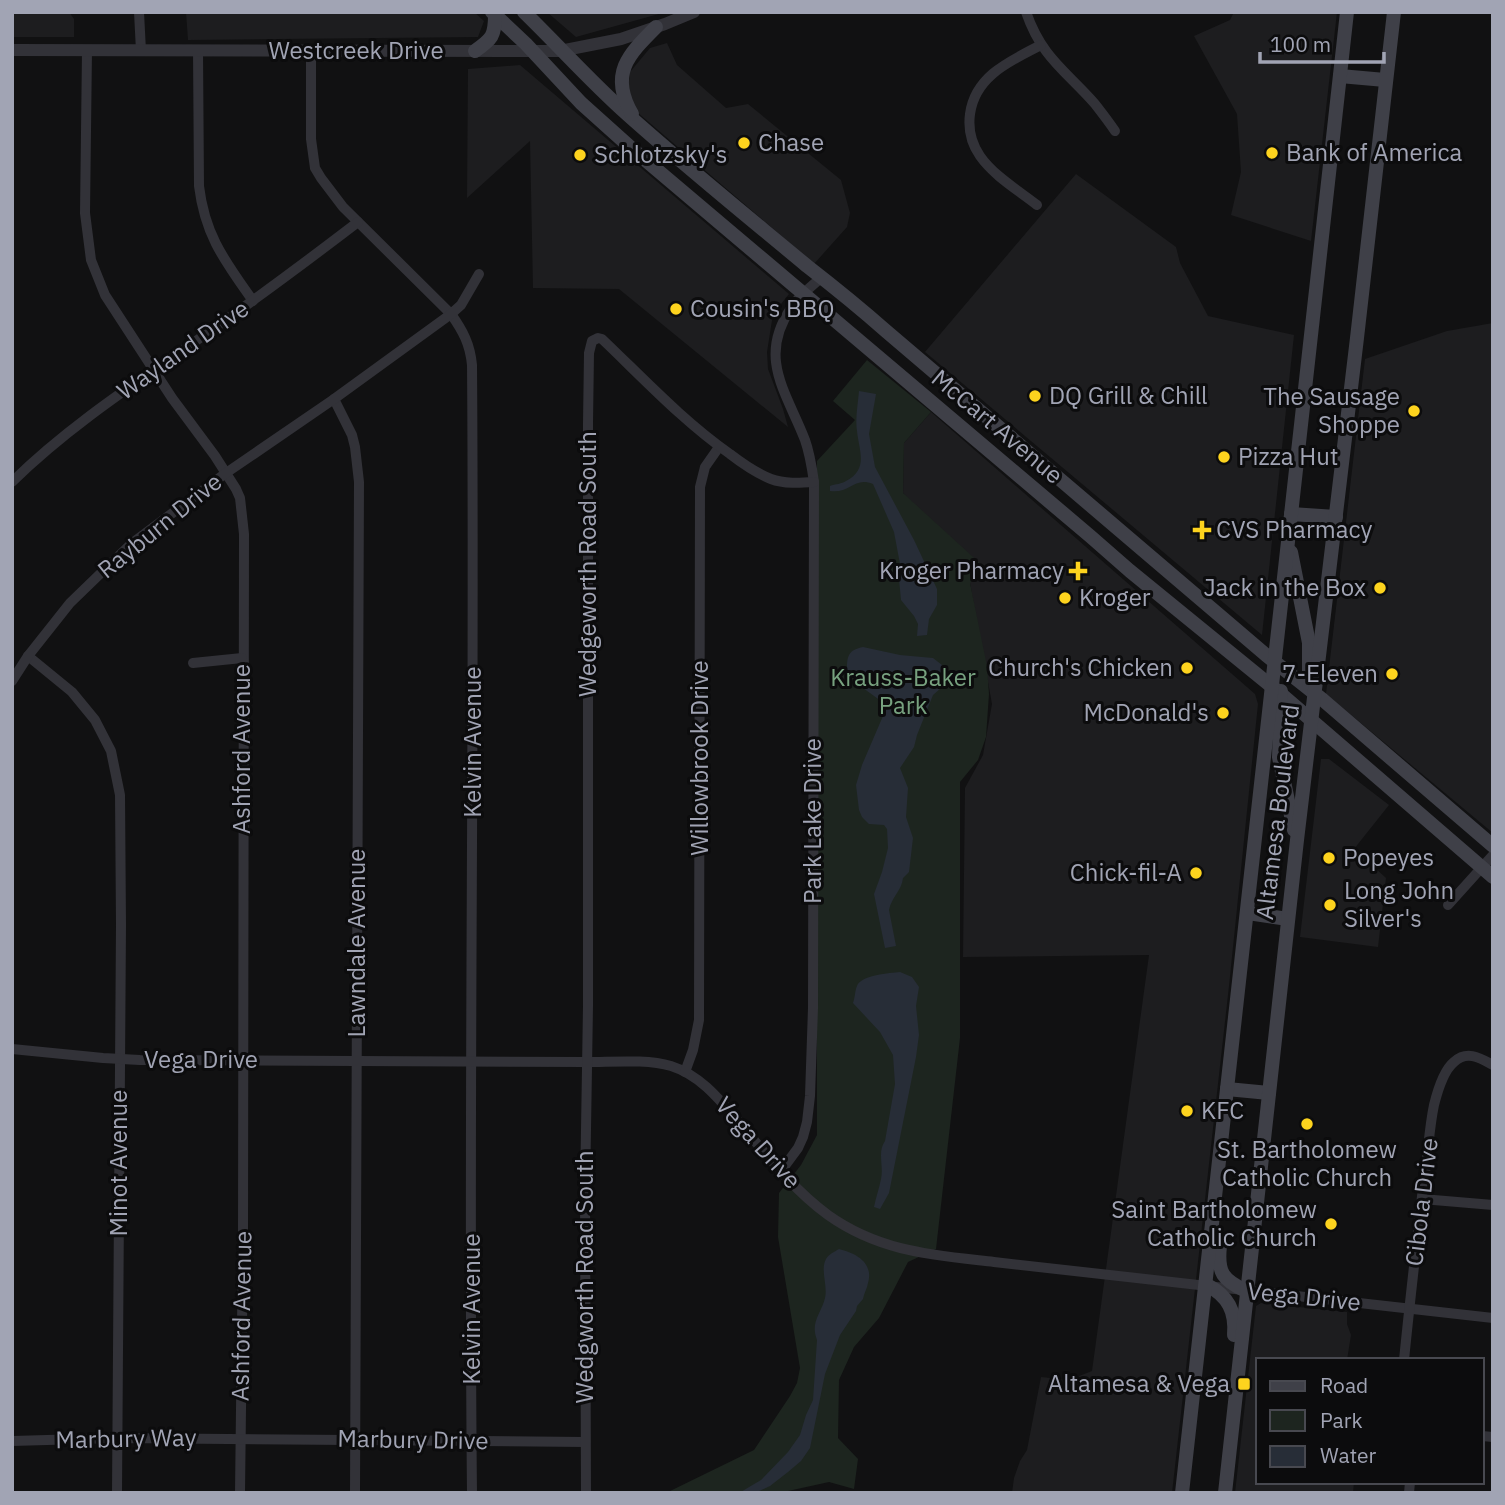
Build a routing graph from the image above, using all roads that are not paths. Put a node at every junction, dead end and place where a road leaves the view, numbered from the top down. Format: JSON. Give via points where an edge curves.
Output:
{"nodes":[{"id":1,"x":139,"y":12,"type":"edge"},
{"id":2,"x":524,"y":12,"type":"edge"},
{"id":3,"x":694,"y":12,"type":"edge"},
{"id":4,"x":1026,"y":12,"type":"edge"},
{"id":5,"x":1347,"y":12,"type":"edge"},
{"id":6,"x":1394,"y":12,"type":"edge"},
{"id":7,"x":493,"y":14,"type":"edge"},
{"id":8,"x":656,"y":27,"type":"junction"},
{"id":9,"x":1041,"y":45,"type":"junction"},
{"id":10,"x":12,"y":50,"type":"edge"},
{"id":11,"x":563,"y":50,"type":"junction"},
{"id":12,"x":87,"y":51,"type":"junction"},
{"id":13,"x":141,"y":51,"type":"junction"},
{"id":14,"x":198,"y":51,"type":"junction"},
{"id":15,"x":311,"y":51,"type":"junction"},
{"id":16,"x":475,"y":51,"type":"junction"},
{"id":17,"x":532,"y":51,"type":"junction"},
{"id":18,"x":1340,"y":76,"type":"junction"},
{"id":19,"x":1385,"y":80,"type":"junction"},
{"id":20,"x":636,"y":122,"type":"junction"},
{"id":21,"x":1115,"y":131,"type":"dead end"},
{"id":22,"x":699,"y":175,"type":"junction"},
{"id":23,"x":685,"y":193,"type":"junction"},
{"id":24,"x":1037,"y":205,"type":"dead end"},
{"id":25,"x":358,"y":222,"type":"junction"},
{"id":26,"x":480,"y":274,"type":"dead end"},
{"id":27,"x":821,"y":277,"type":"junction"},
{"id":28,"x":804,"y":293,"type":"junction"},
{"id":29,"x":253,"y":301,"type":"junction"},
{"id":30,"x":451,"y":314,"type":"junction"},
{"id":31,"x":153,"y":370,"type":"junction"},
{"id":32,"x":334,"y":398,"type":"junction"},
{"id":33,"x":1019,"y":444,"type":"junction"},
{"id":34,"x":719,"y":447,"type":"junction"},
{"id":35,"x":1001,"y":460,"type":"junction"},
{"id":36,"x":226,"y":473,"type":"junction"},
{"id":37,"x":12,"y":482,"type":"edge"},
{"id":38,"x":814,"y":482,"type":"junction"},
{"id":39,"x":1291,"y":514,"type":"junction"},
{"id":40,"x":1336,"y":517,"type":"junction"},
{"id":41,"x":1288,"y":541,"type":"junction"},
{"id":42,"x":1147,"y":553,"type":"junction"},
{"id":43,"x":1130,"y":571,"type":"junction"},
{"id":44,"x":28,"y":656,"type":"junction"},
{"id":45,"x":242,"y":659,"type":"junction"},
{"id":46,"x":1275,"y":662,"type":"junction"},
{"id":47,"x":193,"y":663,"type":"dead end"},
{"id":48,"x":12,"y":681,"type":"edge"},
{"id":49,"x":1277,"y":691,"type":"junction"},
{"id":50,"x":1312,"y":692,"type":"junction"},
{"id":51,"x":1311,"y":722,"type":"junction"},
{"id":52,"x":1340,"y":746,"type":"junction"},
{"id":53,"x":1306,"y":763,"type":"junction"},
{"id":54,"x":1297,"y":840,"type":"junction"},
{"id":55,"x":1493,"y":846,"type":"edge"},
{"id":56,"x":1493,"y":855,"type":"edge"},
{"id":57,"x":1487,"y":872,"type":"edge"},
{"id":58,"x":1448,"y":905,"type":"dead end"},
{"id":59,"x":1248,"y":913,"type":"junction"},
{"id":60,"x":1288,"y":919,"type":"junction"},
{"id":61,"x":12,"y":1049,"type":"edge"},
{"id":62,"x":119,"y":1059,"type":"junction"},
{"id":63,"x":242,"y":1060,"type":"junction"},
{"id":64,"x":356,"y":1061,"type":"junction"},
{"id":65,"x":471,"y":1062,"type":"junction"},
{"id":66,"x":587,"y":1062,"type":"junction"},
{"id":67,"x":1493,"y":1065,"type":"edge"},
{"id":68,"x":685,"y":1072,"type":"junction"},
{"id":69,"x":1227,"y":1089,"type":"junction"},
{"id":70,"x":1269,"y":1093,"type":"junction"},
{"id":71,"x":780,"y":1171,"type":"junction"},
{"id":72,"x":1422,"y":1199,"type":"junction"},
{"id":73,"x":1493,"y":1205,"type":"edge"},
{"id":74,"x":1214,"y":1206,"type":"junction"},
{"id":75,"x":1207,"y":1285,"type":"junction"},
{"id":76,"x":1247,"y":1291,"type":"junction"},
{"id":77,"x":1409,"y":1309,"type":"junction"},
{"id":78,"x":1493,"y":1318,"type":"edge"},
{"id":79,"x":1404,"y":1358,"type":"edge"},
{"id":80,"x":1237,"y":1381,"type":"junction"},
{"id":81,"x":117,"y":1438,"type":"junction"},
{"id":82,"x":240,"y":1438,"type":"junction"},
{"id":83,"x":354,"y":1440,"type":"junction"},
{"id":84,"x":12,"y":1441,"type":"edge"},
{"id":85,"x":472,"y":1441,"type":"junction"},
{"id":86,"x":585,"y":1442,"type":"junction"},
{"id":87,"x":117,"y":1493,"type":"edge"},
{"id":88,"x":240,"y":1493,"type":"edge"},
{"id":89,"x":355,"y":1493,"type":"edge"},
{"id":90,"x":472,"y":1493,"type":"edge"},
{"id":91,"x":586,"y":1493,"type":"edge"},
{"id":92,"x":1182,"y":1493,"type":"edge"},
{"id":93,"x":1225,"y":1493,"type":"edge"}],
"edges":[{"from":1,"to":13,"type":"street"},
{"from":2,"to":11,"type":"main road","name":"McCart Avenue"},
{"from":3,"to":8,"type":"street","name":"Westcreek Drive"},
{"from":4,"to":9,"type":"street"},
{"from":5,"to":18,"type":"main road","name":"Altamesa Boulevard"},
{"from":6,"to":19,"type":"main road","name":"Altamesa Boulevard"},
{"from":7,"to":16,"type":"main road","via":[[495,31],[490,41]]},
{"from":7,"to":17,"type":"main road","name":"McCart Avenue"},
{"from":8,"to":11,"type":"street","name":"Westcreek Drive"},
{"from":8,"to":20,"type":"main road","via":[[623,70],[623,98]]},
{"from":9,"to":21,"type":"street"},
{"from":9,"to":24,"type":"street","via":[[986,79],[972,104],[969,124],[981,157]]},
{"from":10,"to":12,"type":"street","name":"Westcreek Drive"},
{"from":11,"to":17,"type":"street","name":"Westcreek Drive"},
{"from":11,"to":20,"type":"main road","name":"McCart Avenue"},
{"from":12,"to":13,"type":"street","name":"Westcreek Drive"},
{"from":12,"to":31,"type":"street","name":"Ashford Avenue","via":[[85,214],[91,260],[105,295]]},
{"from":13,"to":14,"type":"street","name":"Westcreek Drive"},
{"from":14,"to":15,"type":"street","name":"Westcreek Drive"},
{"from":14,"to":29,"type":"street","via":[[202,208],[222,257]]},
{"from":15,"to":16,"type":"street","name":"Westcreek Drive"},
{"from":15,"to":25,"type":"street","name":"Kelvin Avenue","via":[[316,168]]},
{"from":16,"to":17,"type":"street","name":"Westcreek Drive"},
{"from":17,"to":23,"type":"main road","name":"McCart Avenue","via":[[582,103]]},
{"from":18,"to":19,"type":"main road"},
{"from":18,"to":39,"type":"main road","name":"Altamesa Boulevard"},
{"from":19,"to":40,"type":"main road","name":"Altamesa Boulevard"},
{"from":20,"to":22,"type":"main road","name":"McCart Avenue"},
{"from":22,"to":23,"type":"main road"},
{"from":22,"to":27,"type":"main road","name":"McCart Avenue"},
{"from":23,"to":28,"type":"main road","name":"McCart Avenue"},
{"from":25,"to":29,"type":"street","name":"Wayland Drive"},
{"from":25,"to":30,"type":"street","name":"Kelvin Avenue"},
{"from":26,"to":30,"type":"street","name":"Rayburn Drive"},
{"from":27,"to":28,"type":"street","name":"Park Lake Drive"},
{"from":27,"to":33,"type":"main road","name":"McCart Avenue"},
{"from":28,"to":35,"type":"main road","name":"McCart Avenue"},
{"from":28,"to":38,"type":"street","name":"Park Lake Drive","via":[[790,308],[779,332],[776,360],[777,374],[810,454]]},
{"from":29,"to":31,"type":"street","name":"Wayland Drive"},
{"from":30,"to":32,"type":"street","name":"Rayburn Drive"},
{"from":30,"to":65,"type":"street","name":"Kelvin Avenue","via":[[468,342],[472,365]]},
{"from":31,"to":36,"type":"street","name":"Ashford Avenue"},
{"from":31,"to":37,"type":"street","name":"Wayland Drive"},
{"from":32,"to":36,"type":"street","name":"Rayburn Drive"},
{"from":32,"to":64,"type":"street","name":"Lawndale Avenue","via":[[352,435],[359,482]]},
{"from":33,"to":35,"type":"main road"},
{"from":33,"to":42,"type":"main road","name":"McCart Avenue"},
{"from":34,"to":38,"type":"street","name":"Wedgeworth Road South","via":[[772,480]]},
{"from":34,"to":66,"type":"street","name":"Wedgeworth Road South","via":[[602,339],[592,341]]},
{"from":34,"to":68,"type":"street","name":"Willowbrook Drive","via":[[705,467],[700,487],[699,1020]]},
{"from":35,"to":43,"type":"main road","name":"McCart Avenue"},
{"from":36,"to":44,"type":"street","name":"Rayburn Drive","via":[[131,544],[70,603]]},
{"from":36,"to":45,"type":"street","name":"Ashford Avenue","via":[[240,498],[244,534]]},
{"from":38,"to":71,"type":"street","name":"Park Lake Drive","via":[[810,1096],[803,1137]]},
{"from":39,"to":40,"type":"main road"},
{"from":39,"to":41,"type":"main road","name":"Altamesa Boulevard"},
{"from":40,"to":50,"type":"main road","name":"Altamesa Boulevard"},
{"from":41,"to":46,"type":"main road","name":"Altamesa Boulevard"},
{"from":41,"to":50,"type":"main road","via":[[1309,643]]},
{"from":42,"to":43,"type":"main road"},
{"from":42,"to":46,"type":"main road","name":"McCart Avenue"},
{"from":43,"to":49,"type":"main road","name":"McCart Avenue"},
{"from":44,"to":48,"type":"street","name":"Rayburn Drive"},
{"from":44,"to":62,"type":"street","name":"Minot Avenue","via":[[85,706],[111,751],[117,776],[121,818]]},
{"from":45,"to":47,"type":"street"},
{"from":45,"to":63,"type":"street","name":"Ashford Avenue"},
{"from":46,"to":49,"type":"main road","name":"Altamesa Boulevard"},
{"from":46,"to":50,"type":"main road","name":"McCart Avenue"},
{"from":49,"to":51,"type":"main road","name":"McCart Avenue"},
{"from":49,"to":54,"type":"main road","via":[[1279,757]]},
{"from":49,"to":59,"type":"main road","name":"Altamesa Boulevard"},
{"from":50,"to":51,"type":"main road","name":"Altamesa Boulevard"},
{"from":50,"to":55,"type":"main road","name":"McCart Avenue"},
{"from":51,"to":52,"type":"main road","name":"McCart Avenue"},
{"from":51,"to":53,"type":"main road","name":"Altamesa Boulevard"},
{"from":52,"to":53,"type":"main road","via":[[1319,748]]},
{"from":52,"to":57,"type":"main road","name":"McCart Avenue"},
{"from":53,"to":54,"type":"main road","name":"Altamesa Boulevard"},
{"from":54,"to":60,"type":"main road","name":"Altamesa Boulevard"},
{"from":56,"to":57,"type":"street"},
{"from":57,"to":58,"type":"street"},
{"from":59,"to":60,"type":"main road"},
{"from":59,"to":69,"type":"main road","name":"Altamesa Boulevard"},
{"from":60,"to":70,"type":"main road","name":"Altamesa Boulevard"},
{"from":61,"to":62,"type":"street","name":"Vega Drive"},
{"from":62,"to":63,"type":"street","name":"Vega Drive"},
{"from":62,"to":81,"type":"street","name":"Minot Avenue"},
{"from":63,"to":64,"type":"street","name":"Vega Drive"},
{"from":63,"to":82,"type":"street","name":"Ashford Avenue"},
{"from":64,"to":65,"type":"street","name":"Vega Drive"},
{"from":64,"to":83,"type":"street","name":"Lawndale Avenue"},
{"from":65,"to":66,"type":"street","name":"Vega Drive"},
{"from":65,"to":85,"type":"street","name":"Kelvin Avenue"},
{"from":66,"to":68,"type":"street","name":"Vega Drive","via":[[665,1064]]},
{"from":66,"to":86,"type":"street","name":"Wedgworth Road South"},
{"from":67,"to":72,"type":"street","name":"Cibola Drive","via":[[1466,1056],[1451,1064],[1433,1108]]},
{"from":68,"to":71,"type":"street","name":"Vega Drive","via":[[719,1099]]},
{"from":69,"to":70,"type":"main road"},
{"from":69,"to":74,"type":"main road","name":"Altamesa Boulevard"},
{"from":70,"to":76,"type":"main road","name":"Altamesa Boulevard"},
{"from":71,"to":75,"type":"street","name":"Vega Drive","via":[[830,1216],[891,1246],[931,1255]]},
{"from":72,"to":73,"type":"street"},
{"from":72,"to":77,"type":"street","name":"Cibola Drive"},
{"from":74,"to":75,"type":"main road","name":"Altamesa Boulevard"},
{"from":74,"to":76,"type":"main road","via":[[1222,1217],[1220,1270],[1231,1284]]},
{"from":75,"to":76,"type":"street","name":"Vega Drive"},
{"from":75,"to":80,"type":"main road","via":[[1218,1291],[1234,1314]]},
{"from":75,"to":92,"type":"main road","name":"Altamesa Boulevard"},
{"from":76,"to":77,"type":"street","name":"Vega Drive"},
{"from":76,"to":80,"type":"main road","name":"Altamesa Boulevard"},
{"from":77,"to":78,"type":"street","name":"Vega Drive"},
{"from":77,"to":79,"type":"street","name":"Cibola Drive"},
{"from":80,"to":93,"type":"main road","name":"Altamesa Boulevard"},
{"from":81,"to":82,"type":"street","name":"Marbury Way"},
{"from":81,"to":84,"type":"street","name":"Marbury Way"},
{"from":81,"to":87,"type":"street","name":"Minot Avenue"},
{"from":82,"to":83,"type":"street","name":"Marbury Drive"},
{"from":82,"to":88,"type":"street","name":"Ashford Avenue"},
{"from":83,"to":85,"type":"street","name":"Marbury Drive"},
{"from":83,"to":89,"type":"street","name":"Lawndale Avenue"},
{"from":85,"to":86,"type":"street","name":"Marbury Drive"},
{"from":85,"to":90,"type":"street","name":"Kelvin Avenue"},
{"from":86,"to":91,"type":"street","name":"Wedgworth Road South"}]}
